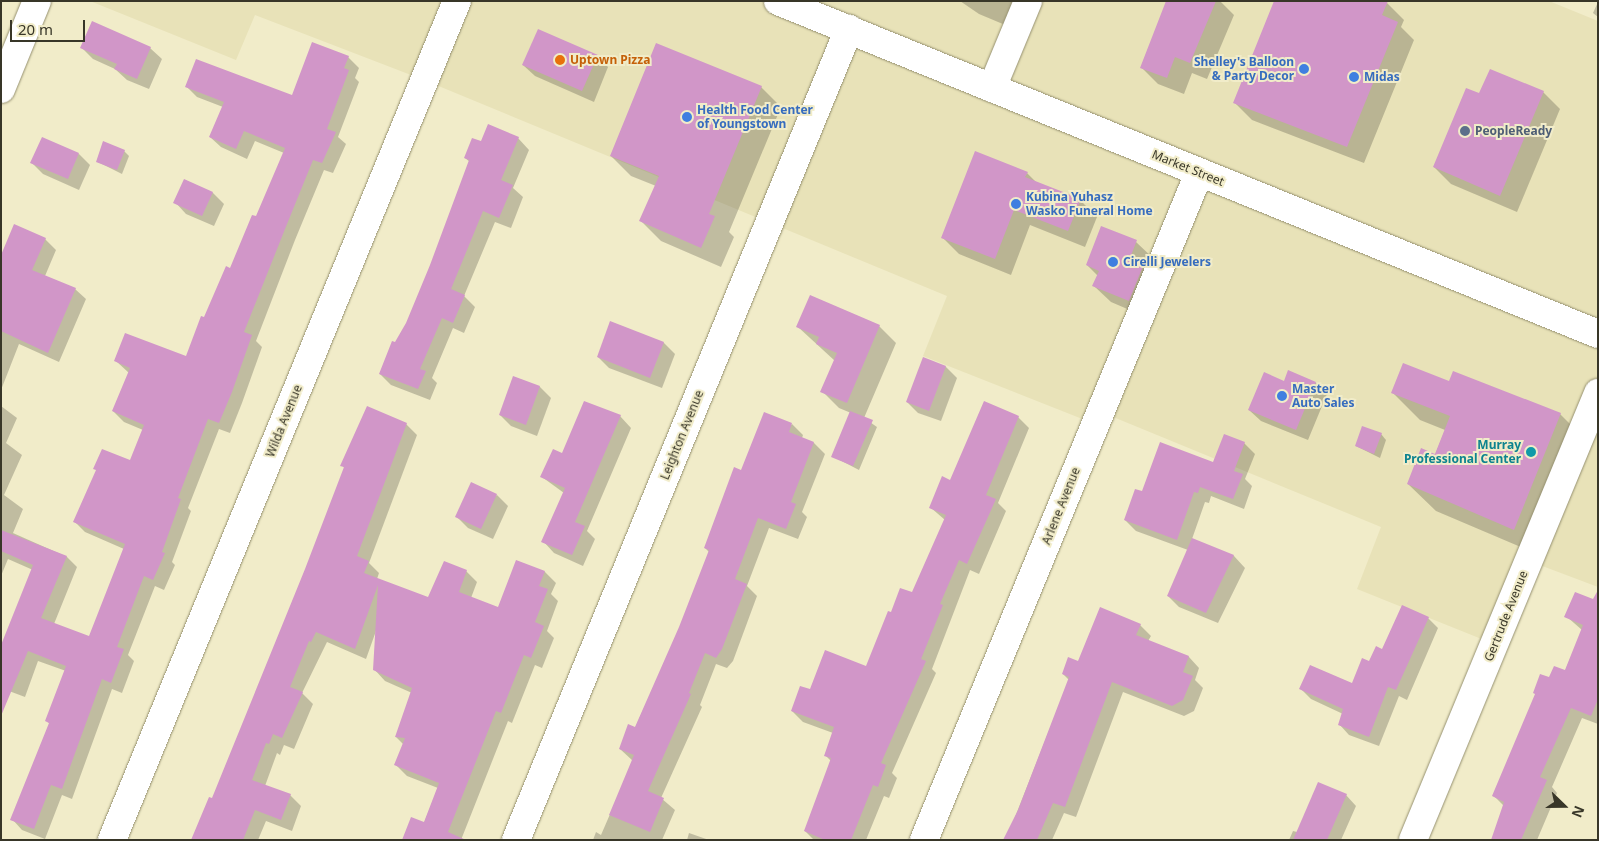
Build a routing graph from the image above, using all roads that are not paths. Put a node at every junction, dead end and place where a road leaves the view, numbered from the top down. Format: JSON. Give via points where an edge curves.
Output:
{"nodes":[{"id":1,"x":37,"y":1,"type":"edge"},
{"id":2,"x":457,"y":1,"type":"edge"},
{"id":3,"x":778,"y":1,"type":"edge"},
{"id":4,"x":1028,"y":1,"type":"edge"},
{"id":5,"x":849,"y":29,"type":"junction"},
{"id":6,"x":992,"y":88,"type":"junction"},
{"id":7,"x":1,"y":89,"type":"edge"},
{"id":8,"x":1199,"y":172,"type":"junction"},
{"id":9,"x":1598,"y":334,"type":"edge"},
{"id":10,"x":1598,"y":393,"type":"edge"},
{"id":11,"x":112,"y":840,"type":"edge"},
{"id":12,"x":516,"y":840,"type":"edge"},
{"id":13,"x":924,"y":840,"type":"edge"},
{"id":14,"x":1414,"y":840,"type":"edge"}],
"edges":[{"from":1,"to":7,"type":"street"},
{"from":2,"to":11,"type":"street","name":"Wilda Avenue"},
{"from":3,"to":5,"type":"street","name":"Market Street"},
{"from":4,"to":6,"type":"street"},
{"from":5,"to":6,"type":"street","name":"Market Street"},
{"from":5,"to":12,"type":"street","name":"Leighton Avenue"},
{"from":6,"to":8,"type":"street","name":"Market Street"},
{"from":8,"to":9,"type":"street","name":"Market Street"},
{"from":8,"to":13,"type":"street","name":"Arlene Avenue"},
{"from":10,"to":14,"type":"street","name":"Gertrude Avenue"}]}
